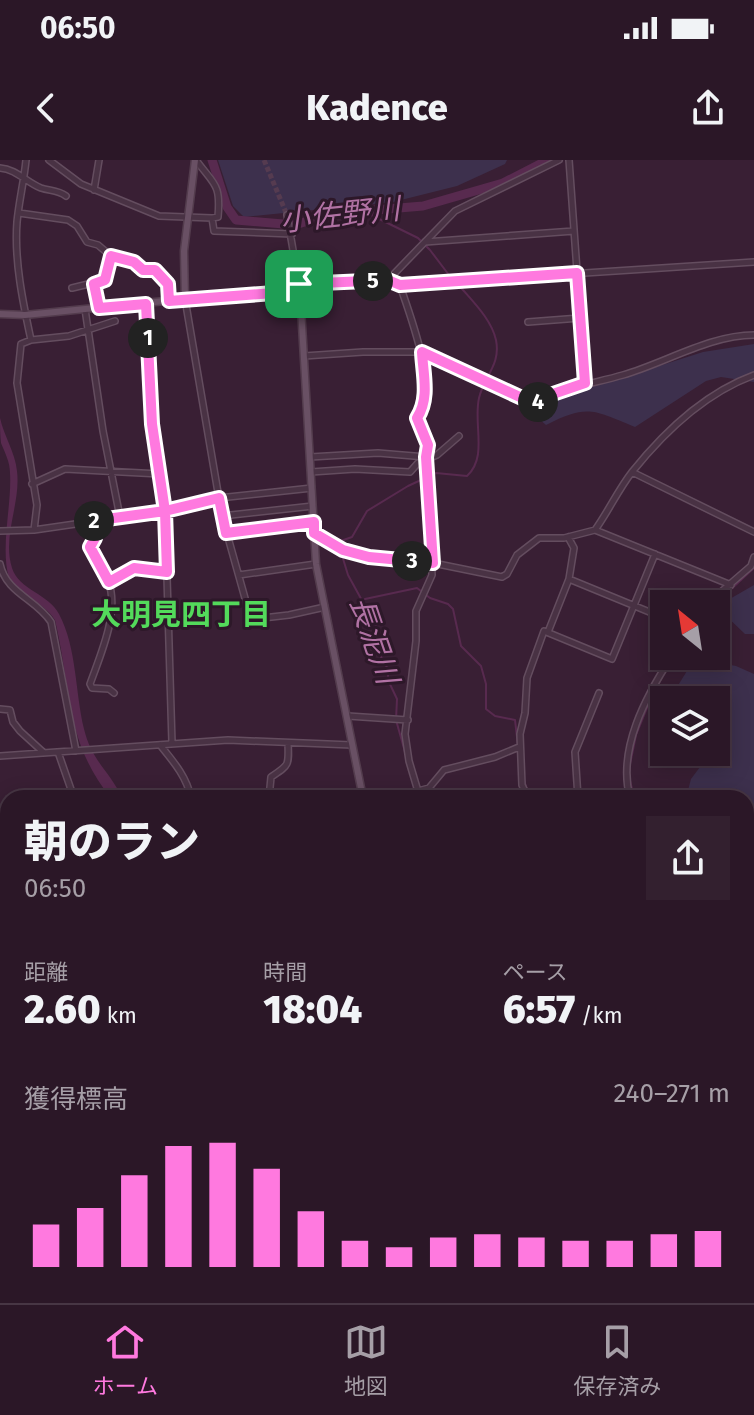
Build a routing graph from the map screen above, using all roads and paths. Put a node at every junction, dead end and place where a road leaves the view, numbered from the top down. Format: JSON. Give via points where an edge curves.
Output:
{"nodes":[{"id":1,"x":26,"y":160,"type":"edge"},
{"id":2,"x":49,"y":160,"type":"edge"},
{"id":3,"x":99,"y":160,"type":"edge"},
{"id":4,"x":196,"y":160,"type":"edge"},
{"id":5,"x":559,"y":160,"type":"edge"},
{"id":6,"x":569,"y":160,"type":"edge"},
{"id":7,"x":0,"y":168,"type":"edge"},
{"id":8,"x":24,"y":178,"type":"junction"},
{"id":9,"x":94,"y":190,"type":"junction"},
{"id":10,"x":66,"y":196,"type":"dead end"},
{"id":11,"x":19,"y":213,"type":"junction"},
{"id":12,"x":288,"y":217,"type":"tunnel mouth"},
{"id":13,"x":187,"y":218,"type":"junction"},
{"id":14,"x":212,"y":218,"type":"junction"},
{"id":15,"x":574,"y":231,"type":"junction"},
{"id":16,"x":292,"y":234,"type":"junction"},
{"id":17,"x":424,"y":242,"type":"junction"},
{"id":18,"x":111,"y":256,"type":"junction"},
{"id":19,"x":754,"y":262,"type":"edge"},
{"id":20,"x":577,"y":273,"type":"junction"},
{"id":21,"x":388,"y":280,"type":"junction"},
{"id":22,"x":94,"y":284,"type":"junction"},
{"id":23,"x":400,"y":285,"type":"junction"},
{"id":24,"x":72,"y":288,"type":"dead end"},
{"id":25,"x":300,"y":288,"type":"junction"},
{"id":26,"x":185,"y":299,"type":"junction"},
{"id":27,"x":169,"y":301,"type":"junction"},
{"id":28,"x":146,"y":304,"type":"junction"},
{"id":29,"x":99,"y":308,"type":"junction"},
{"id":30,"x":85,"y":309,"type":"junction"},
{"id":31,"x":2,"y":315,"type":"edge"},
{"id":32,"x":25,"y":315,"type":"junction"},
{"id":33,"x":580,"y":318,"type":"junction"},
{"id":34,"x":115,"y":321,"type":"dead end"},
{"id":35,"x":528,"y":322,"type":"dead end"},
{"id":36,"x":86,"y":330,"type":"junction"},
{"id":37,"x":754,"y":335,"type":"edge"},
{"id":38,"x":31,"y":340,"type":"junction"},
{"id":39,"x":422,"y":352,"type":"junction"},
{"id":40,"x":304,"y":356,"type":"junction"},
{"id":41,"x":754,"y":375,"type":"edge"},
{"id":42,"x":585,"y":383,"type":"junction"},
{"id":43,"x":459,"y":436,"type":"dead end"},
{"id":44,"x":310,"y":457,"type":"junction"},
{"id":45,"x":426,"y":458,"type":"junction"},
{"id":46,"x":110,"y":471,"type":"junction"},
{"id":47,"x":311,"y":472,"type":"junction"},
{"id":48,"x":632,"y":472,"type":"junction"},
{"id":49,"x":160,"y":474,"type":"junction"},
{"id":50,"x":32,"y":484,"type":"junction"},
{"id":51,"x":312,"y":488,"type":"junction"},
{"id":52,"x":219,"y":498,"type":"junction"},
{"id":53,"x":313,"y":506,"type":"junction"},
{"id":54,"x":165,"y":511,"type":"junction"},
{"id":55,"x":222,"y":516,"type":"junction"},
{"id":56,"x":120,"y":517,"type":"junction"},
{"id":57,"x":92,"y":521,"type":"junction"},
{"id":58,"x":314,"y":522,"type":"junction"},
{"id":59,"x":34,"y":530,"type":"junction"},
{"id":60,"x":595,"y":530,"type":"junction"},
{"id":61,"x":0,"y":531,"type":"edge"},
{"id":62,"x":754,"y":532,"type":"edge"},
{"id":63,"x":226,"y":533,"type":"junction"},
{"id":64,"x":314,"y":533,"type":"junction"},
{"id":65,"x":568,"y":537,"type":"junction"},
{"id":66,"x":655,"y":554,"type":"junction"},
{"id":67,"x":754,"y":557,"type":"edge"},
{"id":68,"x":433,"y":563,"type":"junction"},
{"id":69,"x":0,"y":564,"type":"edge"},
{"id":70,"x":316,"y":564,"type":"junction"},
{"id":71,"x":167,"y":572,"type":"junction"},
{"id":72,"x":239,"y":575,"type":"junction"},
{"id":73,"x":569,"y":579,"type":"junction"},
{"id":74,"x":109,"y":582,"type":"junction"},
{"id":75,"x":731,"y":585,"type":"junction"},
{"id":76,"x":725,"y":590,"type":"edge"},
{"id":77,"x":634,"y":606,"type":"junction"},
{"id":78,"x":325,"y":607,"type":"junction"},
{"id":79,"x":650,"y":612,"type":"edge"},
{"id":80,"x":548,"y":632,"type":"junction"},
{"id":81,"x":663,"y":670,"type":"edge"},
{"id":82,"x":114,"y":693,"type":"dead end"},
{"id":83,"x":599,"y":693,"type":"dead end"},
{"id":84,"x":0,"y":709,"type":"edge"},
{"id":85,"x":348,"y":716,"type":"junction"},
{"id":86,"x":408,"y":720,"type":"junction"},
{"id":87,"x":172,"y":743,"type":"junction"},
{"id":88,"x":288,"y":743,"type":"junction"},
{"id":89,"x":159,"y":744,"type":"junction"},
{"id":90,"x":352,"y":745,"type":"junction"},
{"id":91,"x":519,"y":747,"type":"junction"},
{"id":92,"x":77,"y":751,"type":"junction"},
{"id":93,"x":43,"y":752,"type":"junction"},
{"id":94,"x":58,"y":752,"type":"junction"},
{"id":95,"x":0,"y":756,"type":"edge"},
{"id":96,"x":71,"y":790,"type":"edge"},
{"id":97,"x":189,"y":790,"type":"edge"},
{"id":98,"x":270,"y":790,"type":"edge"},
{"id":99,"x":361,"y":790,"type":"edge"},
{"id":100,"x":418,"y":790,"type":"edge"},
{"id":101,"x":426,"y":790,"type":"edge"},
{"id":102,"x":524,"y":790,"type":"edge"},
{"id":103,"x":577,"y":790,"type":"edge"},
{"id":104,"x":628,"y":790,"type":"edge"}],
"edges":[{"from":1,"to":8,"type":"street"},
{"from":2,"to":9,"type":"street"},
{"from":3,"to":9,"type":"street"},
{"from":4,"to":13,"type":"main road"},
{"from":4,"to":14,"type":"street","via":[[220,196],[218,217]]},
{"from":5,"to":17,"type":"street","via":[[455,211]]},
{"from":6,"to":15,"type":"street"},
{"from":7,"to":8,"type":"street"},
{"from":8,"to":10,"type":"street"},
{"from":8,"to":11,"type":"street"},
{"from":9,"to":13,"type":"street","via":[[159,216]]},
{"from":11,"to":18,"type":"street","via":[[68,220],[87,242]]},
{"from":11,"to":32,"type":"street"},
{"from":12,"to":16,"type":"street"},
{"from":13,"to":14,"type":"street"},
{"from":13,"to":26,"type":"main road"},
{"from":14,"to":16,"type":"street","via":[[214,231]]},
{"from":15,"to":17,"type":"street"},
{"from":15,"to":20,"type":"street"},
{"from":16,"to":25,"type":"street"},
{"from":17,"to":21,"type":"street"},
{"from":18,"to":22,"type":"street","via":[[105,280]]},
{"from":18,"to":27,"type":"street","via":[[155,270],[168,284]]},
{"from":19,"to":20,"type":"street"},
{"from":20,"to":23,"type":"street"},
{"from":20,"to":33,"type":"street"},
{"from":21,"to":23,"type":"street"},
{"from":21,"to":25,"type":"street"},
{"from":22,"to":24,"type":"street"},
{"from":22,"to":29,"type":"street"},
{"from":23,"to":39,"type":"street"},
{"from":25,"to":26,"type":"main road"},
{"from":25,"to":40,"type":"main road"},
{"from":26,"to":27,"type":"main road"},
{"from":26,"to":52,"type":"street"},
{"from":27,"to":28,"type":"main road"},
{"from":28,"to":29,"type":"main road"},
{"from":28,"to":49,"type":"street"},
{"from":29,"to":30,"type":"main road"},
{"from":30,"to":32,"type":"main road"},
{"from":30,"to":36,"type":"street"},
{"from":31,"to":32,"type":"main road"},
{"from":32,"to":38,"type":"street"},
{"from":33,"to":35,"type":"street"},
{"from":33,"to":42,"type":"street"},
{"from":34,"to":36,"type":"street"},
{"from":36,"to":38,"type":"street"},
{"from":36,"to":46,"type":"street"},
{"from":37,"to":42,"type":"street","via":[[692,348],[623,375]]},
{"from":38,"to":50,"type":"street","via":[[21,344],[17,383]]},
{"from":39,"to":40,"type":"street"},
{"from":39,"to":42,"type":"street","via":[[535,404]]},
{"from":39,"to":45,"type":"street","via":[[426,397],[417,418],[428,445]]},
{"from":40,"to":44,"type":"main road"},
{"from":41,"to":48,"type":"street","via":[[733,383],[671,427]]},
{"from":43,"to":45,"type":"street"},
{"from":44,"to":45,"type":"street","via":[[378,453]]},
{"from":44,"to":47,"type":"main road"},
{"from":45,"to":47,"type":"street","via":[[410,472]]},
{"from":45,"to":68,"type":"street"},
{"from":46,"to":49,"type":"street"},
{"from":46,"to":50,"type":"street","via":[[65,469]]},
{"from":46,"to":56,"type":"street"},
{"from":47,"to":51,"type":"main road"},
{"from":48,"to":60,"type":"street"},
{"from":48,"to":62,"type":"street"},
{"from":49,"to":54,"type":"street"},
{"from":50,"to":59,"type":"street","via":[[37,505]]},
{"from":51,"to":52,"type":"street"},
{"from":51,"to":53,"type":"main road"},
{"from":52,"to":54,"type":"street"},
{"from":52,"to":55,"type":"street"},
{"from":53,"to":55,"type":"street"},
{"from":53,"to":58,"type":"main road"},
{"from":54,"to":56,"type":"street"},
{"from":54,"to":71,"type":"street"},
{"from":55,"to":63,"type":"street"},
{"from":56,"to":57,"type":"street"},
{"from":57,"to":59,"type":"street"},
{"from":57,"to":74,"type":"street","via":[[95,538],[90,547]]},
{"from":58,"to":63,"type":"street"},
{"from":58,"to":64,"type":"main road"},
{"from":59,"to":61,"type":"street"},
{"from":60,"to":65,"type":"street"},
{"from":60,"to":66,"type":"street"},
{"from":63,"to":72,"type":"street"},
{"from":64,"to":68,"type":"street","via":[[369,557]]},
{"from":64,"to":70,"type":"main road"},
{"from":65,"to":68,"type":"street","via":[[539,538],[517,555],[502,577]]},
{"from":65,"to":73,"type":"street","via":[[574,548]]},
{"from":66,"to":75,"type":"street"},
{"from":66,"to":77,"type":"street"},
{"from":67,"to":75,"type":"street"},
{"from":68,"to":86,"type":"street","via":[[416,611]]},
{"from":69,"to":92,"type":"street","via":[[8,584],[51,622]]},
{"from":70,"to":72,"type":"street"},
{"from":70,"to":78,"type":"main road"},
{"from":71,"to":74,"type":"street","via":[[134,568]]},
{"from":71,"to":87,"type":"street"},
{"from":72,"to":78,"type":"street","via":[[254,619]]},
{"from":73,"to":77,"type":"street"},
{"from":73,"to":80,"type":"street"},
{"from":74,"to":82,"type":"street","via":[[113,595],[104,647],[90,684]]},
{"from":75,"to":76,"type":"street"},
{"from":77,"to":79,"type":"street"},
{"from":77,"to":80,"type":"street","via":[[612,659]]},
{"from":78,"to":85,"type":"main road"},
{"from":80,"to":91,"type":"street","via":[[544,631],[527,678]]},
{"from":81,"to":104,"type":"street","via":[[636,724]]},
{"from":83,"to":103,"type":"street","via":[[575,752]]},
{"from":84,"to":93,"type":"street","via":[[10,710],[20,731]]},
{"from":85,"to":86,"type":"street"},
{"from":85,"to":90,"type":"main road"},
{"from":86,"to":100,"type":"street","via":[[407,751]]},
{"from":87,"to":88,"type":"street"},
{"from":87,"to":89,"type":"street"},
{"from":88,"to":90,"type":"street"},
{"from":88,"to":98,"type":"street","via":[[289,761],[271,777]]},
{"from":89,"to":92,"type":"street"},
{"from":89,"to":97,"type":"street"},
{"from":90,"to":99,"type":"main road"},
{"from":91,"to":101,"type":"street","via":[[444,770]]},
{"from":91,"to":102,"type":"street"},
{"from":92,"to":94,"type":"street"},
{"from":93,"to":94,"type":"street"},
{"from":93,"to":95,"type":"street"},
{"from":94,"to":96,"type":"street"}]}
